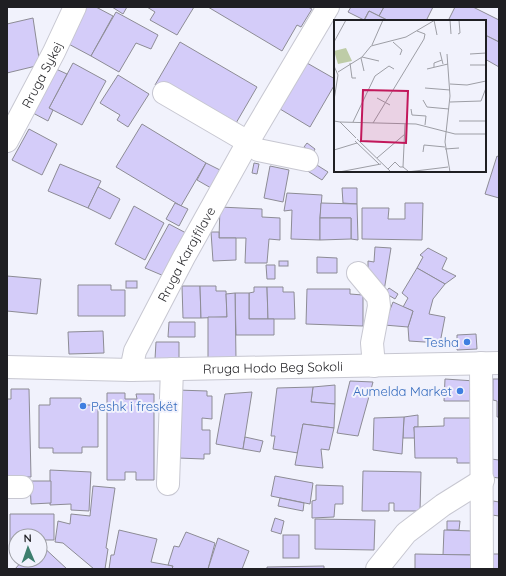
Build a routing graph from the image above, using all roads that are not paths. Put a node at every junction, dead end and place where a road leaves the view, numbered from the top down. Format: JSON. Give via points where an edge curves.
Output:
{"nodes":[{"id":1,"x":75,"y":7,"type":"edge"},
{"id":2,"x":328,"y":7,"type":"edge"},
{"id":3,"x":164,"y":93,"type":"dead end"},
{"id":4,"x":7,"y":140,"type":"edge"},
{"id":5,"x":248,"y":142,"type":"junction"},
{"id":6,"x":308,"y":160,"type":"dead end"},
{"id":7,"x":358,"y":273,"type":"dead end"},
{"id":8,"x":490,"y":363,"type":"edge"},
{"id":9,"x":374,"y":366,"type":"junction"},
{"id":10,"x":7,"y":367,"type":"edge"},
{"id":11,"x":172,"y":369,"type":"junction"},
{"id":12,"x":131,"y":370,"type":"junction"},
{"id":13,"x":483,"y":480,"type":"junction"},
{"id":14,"x":168,"y":484,"type":"dead end"},
{"id":15,"x":377,"y":569,"type":"edge"},
{"id":16,"x":482,"y":569,"type":"edge"}],
"edges":[{"from":1,"to":4,"type":"street","name":"Rruga Sykej"},
{"from":2,"to":5,"type":"street","name":"Rruga Karajfilave"},
{"from":3,"to":5,"type":"street"},
{"from":5,"to":6,"type":"street","via":[[258,150]]},
{"from":5,"to":12,"type":"street","name":"Rruga Karajfilave","via":[[135,351]]},
{"from":7,"to":9,"type":"street","via":[[378,297],[379,306],[372,344]]},
{"from":8,"to":9,"type":"street","name":"Rruga Hodo Beg Sokoli"},
{"from":8,"to":13,"type":"street"},
{"from":9,"to":11,"type":"street","name":"Rruga Hodo Beg Sokoli"},
{"from":10,"to":12,"type":"street","name":"Rruga Hodo Beg Sokoli"},
{"from":11,"to":12,"type":"street","name":"Rruga Hodo Beg Sokoli"},
{"from":11,"to":14,"type":"street"},
{"from":13,"to":15,"type":"street","via":[[443,505],[406,533]]},
{"from":13,"to":16,"type":"street"}]}
